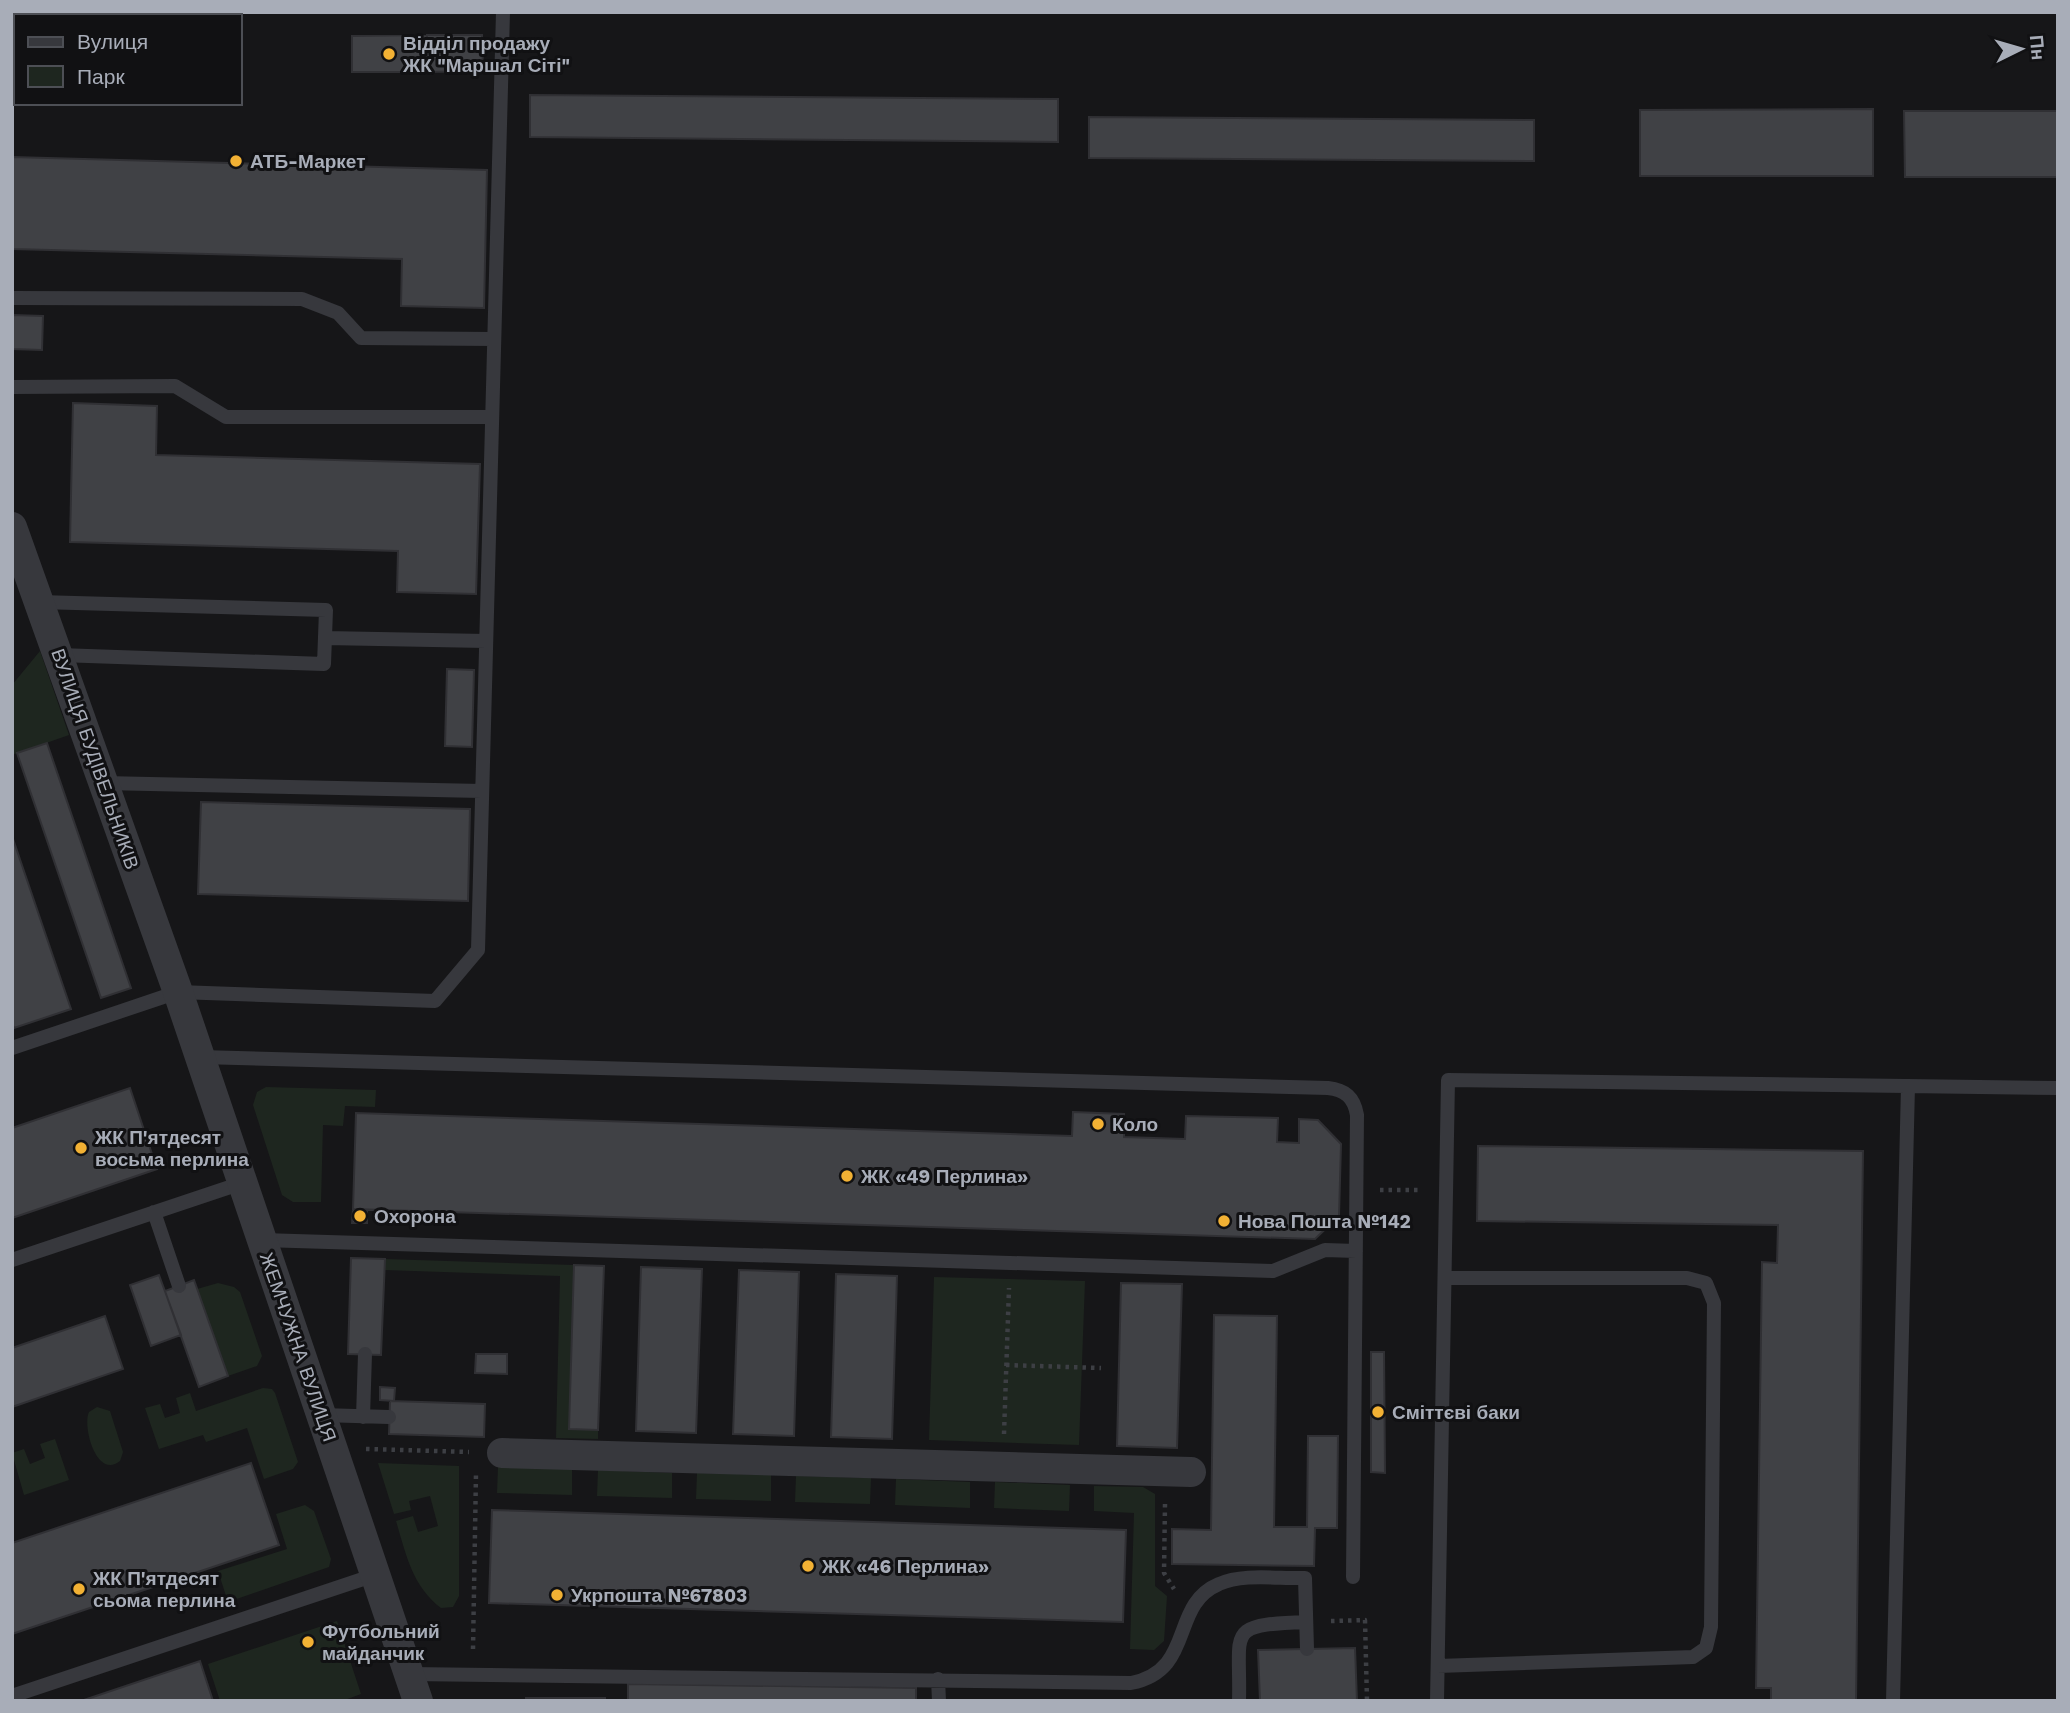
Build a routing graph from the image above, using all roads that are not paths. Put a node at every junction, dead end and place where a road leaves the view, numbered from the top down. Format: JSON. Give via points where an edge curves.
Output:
{"nodes":[{"id":1,"x":503,"y":12,"type":"edge"},
{"id":2,"x":12,"y":298,"type":"edge"},
{"id":3,"x":494,"y":338,"type":"junction"},
{"id":4,"x":12,"y":387,"type":"edge"},
{"id":5,"x":492,"y":417,"type":"junction"},
{"id":6,"x":12,"y":527,"type":"edge"},
{"id":7,"x":39,"y":602,"type":"junction"},
{"id":8,"x":325,"y":638,"type":"junction"},
{"id":9,"x":486,"y":641,"type":"junction"},
{"id":10,"x":59,"y":655,"type":"junction"},
{"id":11,"x":103,"y":783,"type":"junction"},
{"id":12,"x":482,"y":790,"type":"junction"},
{"id":13,"x":178,"y":992,"type":"junction"},
{"id":14,"x":12,"y":1048,"type":"edge"},
{"id":15,"x":200,"y":1058,"type":"junction"},
{"id":16,"x":1908,"y":1086,"type":"junction"},
{"id":17,"x":2058,"y":1088,"type":"edge"},
{"id":18,"x":242,"y":1183,"type":"junction"},
{"id":19,"x":154,"y":1212,"type":"junction"},
{"id":20,"x":262,"y":1240,"type":"junction"},
{"id":21,"x":1356,"y":1251,"type":"junction"},
{"id":22,"x":12,"y":1260,"type":"edge"},
{"id":23,"x":1445,"y":1278,"type":"junction"},
{"id":24,"x":179,"y":1286,"type":"dead end"},
{"id":25,"x":365,"y":1354,"type":"dead end"},
{"id":26,"x":321,"y":1415,"type":"junction"},
{"id":27,"x":363,"y":1417,"type":"junction"},
{"id":28,"x":389,"y":1417,"type":"dead end"},
{"id":29,"x":489,"y":1452,"type":"road end"},
{"id":30,"x":1178,"y":1471,"type":"road end"},
{"id":31,"x":375,"y":1575,"type":"junction"},
{"id":32,"x":1353,"y":1577,"type":"dead end"},
{"id":33,"x":1306,"y":1622,"type":"junction"},
{"id":34,"x":1307,"y":1649,"type":"dead end"},
{"id":35,"x":1438,"y":1666,"type":"junction"},
{"id":36,"x":938,"y":1679,"type":"junction"},
{"id":37,"x":413,"y":1687,"type":"edge"},
{"id":38,"x":12,"y":1696,"type":"edge"},
{"id":39,"x":939,"y":1701,"type":"edge"},
{"id":40,"x":1239,"y":1701,"type":"edge"},
{"id":41,"x":1437,"y":1701,"type":"edge"},
{"id":42,"x":1893,"y":1701,"type":"edge"}],
"edges":[{"from":1,"to":3,"type":"lane"},
{"from":2,"to":3,"type":"lane","via":[[302,299],[338,313],[361,338]]},
{"from":3,"to":5,"type":"lane"},
{"from":4,"to":5,"type":"lane","via":[[175,386],[226,418]]},
{"from":5,"to":9,"type":"lane"},
{"from":6,"to":7,"type":"street","name":"ВУЛИЦЯ БУДІВЕЛЬНИКІВ"},
{"from":7,"to":8,"type":"lane","via":[[326,610]]},
{"from":7,"to":10,"type":"street","name":"ВУЛИЦЯ БУДІВЕЛЬНИКІВ"},
{"from":8,"to":9,"type":"lane"},
{"from":8,"to":10,"type":"lane","via":[[324,664]]},
{"from":9,"to":12,"type":"lane"},
{"from":10,"to":11,"type":"street","name":"ВУЛИЦЯ БУДІВЕЛЬНИКІВ"},
{"from":11,"to":12,"type":"lane"},
{"from":11,"to":13,"type":"street","name":"ВУЛИЦЯ БУДІВЕЛЬНИКІВ"},
{"from":12,"to":13,"type":"lane","via":[[478,950],[435,1001]]},
{"from":13,"to":14,"type":"lane"},
{"from":13,"to":15,"type":"street","name":"ЖЕМЧУЖНА ВУЛИЦЯ"},
{"from":15,"to":18,"type":"street","name":"ЖЕМЧУЖНА ВУЛИЦЯ"},
{"from":15,"to":21,"type":"lane","via":[[1337,1089],[1356,1106]]},
{"from":16,"to":17,"type":"lane"},
{"from":16,"to":23,"type":"lane","via":[[1448,1080]]},
{"from":16,"to":42,"type":"lane"},
{"from":18,"to":19,"type":"lane"},
{"from":18,"to":20,"type":"street","name":"ЖЕМЧУЖНА ВУЛИЦЯ"},
{"from":19,"to":22,"type":"lane"},
{"from":19,"to":24,"type":"lane"},
{"from":20,"to":21,"type":"lane","via":[[1273,1271],[1325,1250]]},
{"from":20,"to":26,"type":"street","name":"ЖЕМЧУЖНА ВУЛИЦЯ"},
{"from":21,"to":32,"type":"lane"},
{"from":23,"to":35,"type":"lane"},
{"from":23,"to":35,"type":"lane","via":[[1687,1278],[1706,1283],[1714,1303],[1711,1627],[1706,1648],[1693,1657]]},
{"from":25,"to":27,"type":"lane"},
{"from":26,"to":27,"type":"lane"},
{"from":26,"to":31,"type":"street","name":"ЖЕМЧУЖНА ВУЛИЦЯ"},
{"from":27,"to":28,"type":"lane"},
{"from":29,"to":30,"type":"street"},
{"from":31,"to":37,"type":"street","name":"ЖЕМЧУЖНА ВУЛИЦЯ"},
{"from":31,"to":38,"type":"lane"},
{"from":33,"to":34,"type":"lane"},
{"from":33,"to":36,"type":"lane","via":[[1305,1578],[1225,1581],[1196,1602],[1176,1653],[1160,1671],[1139,1681]]},
{"from":33,"to":40,"type":"lane","via":[[1261,1623],[1246,1629],[1238,1642]]},
{"from":35,"to":41,"type":"lane"},
{"from":36,"to":37,"type":"lane","via":[[473,1675]]},
{"from":36,"to":39,"type":"lane"}]}
